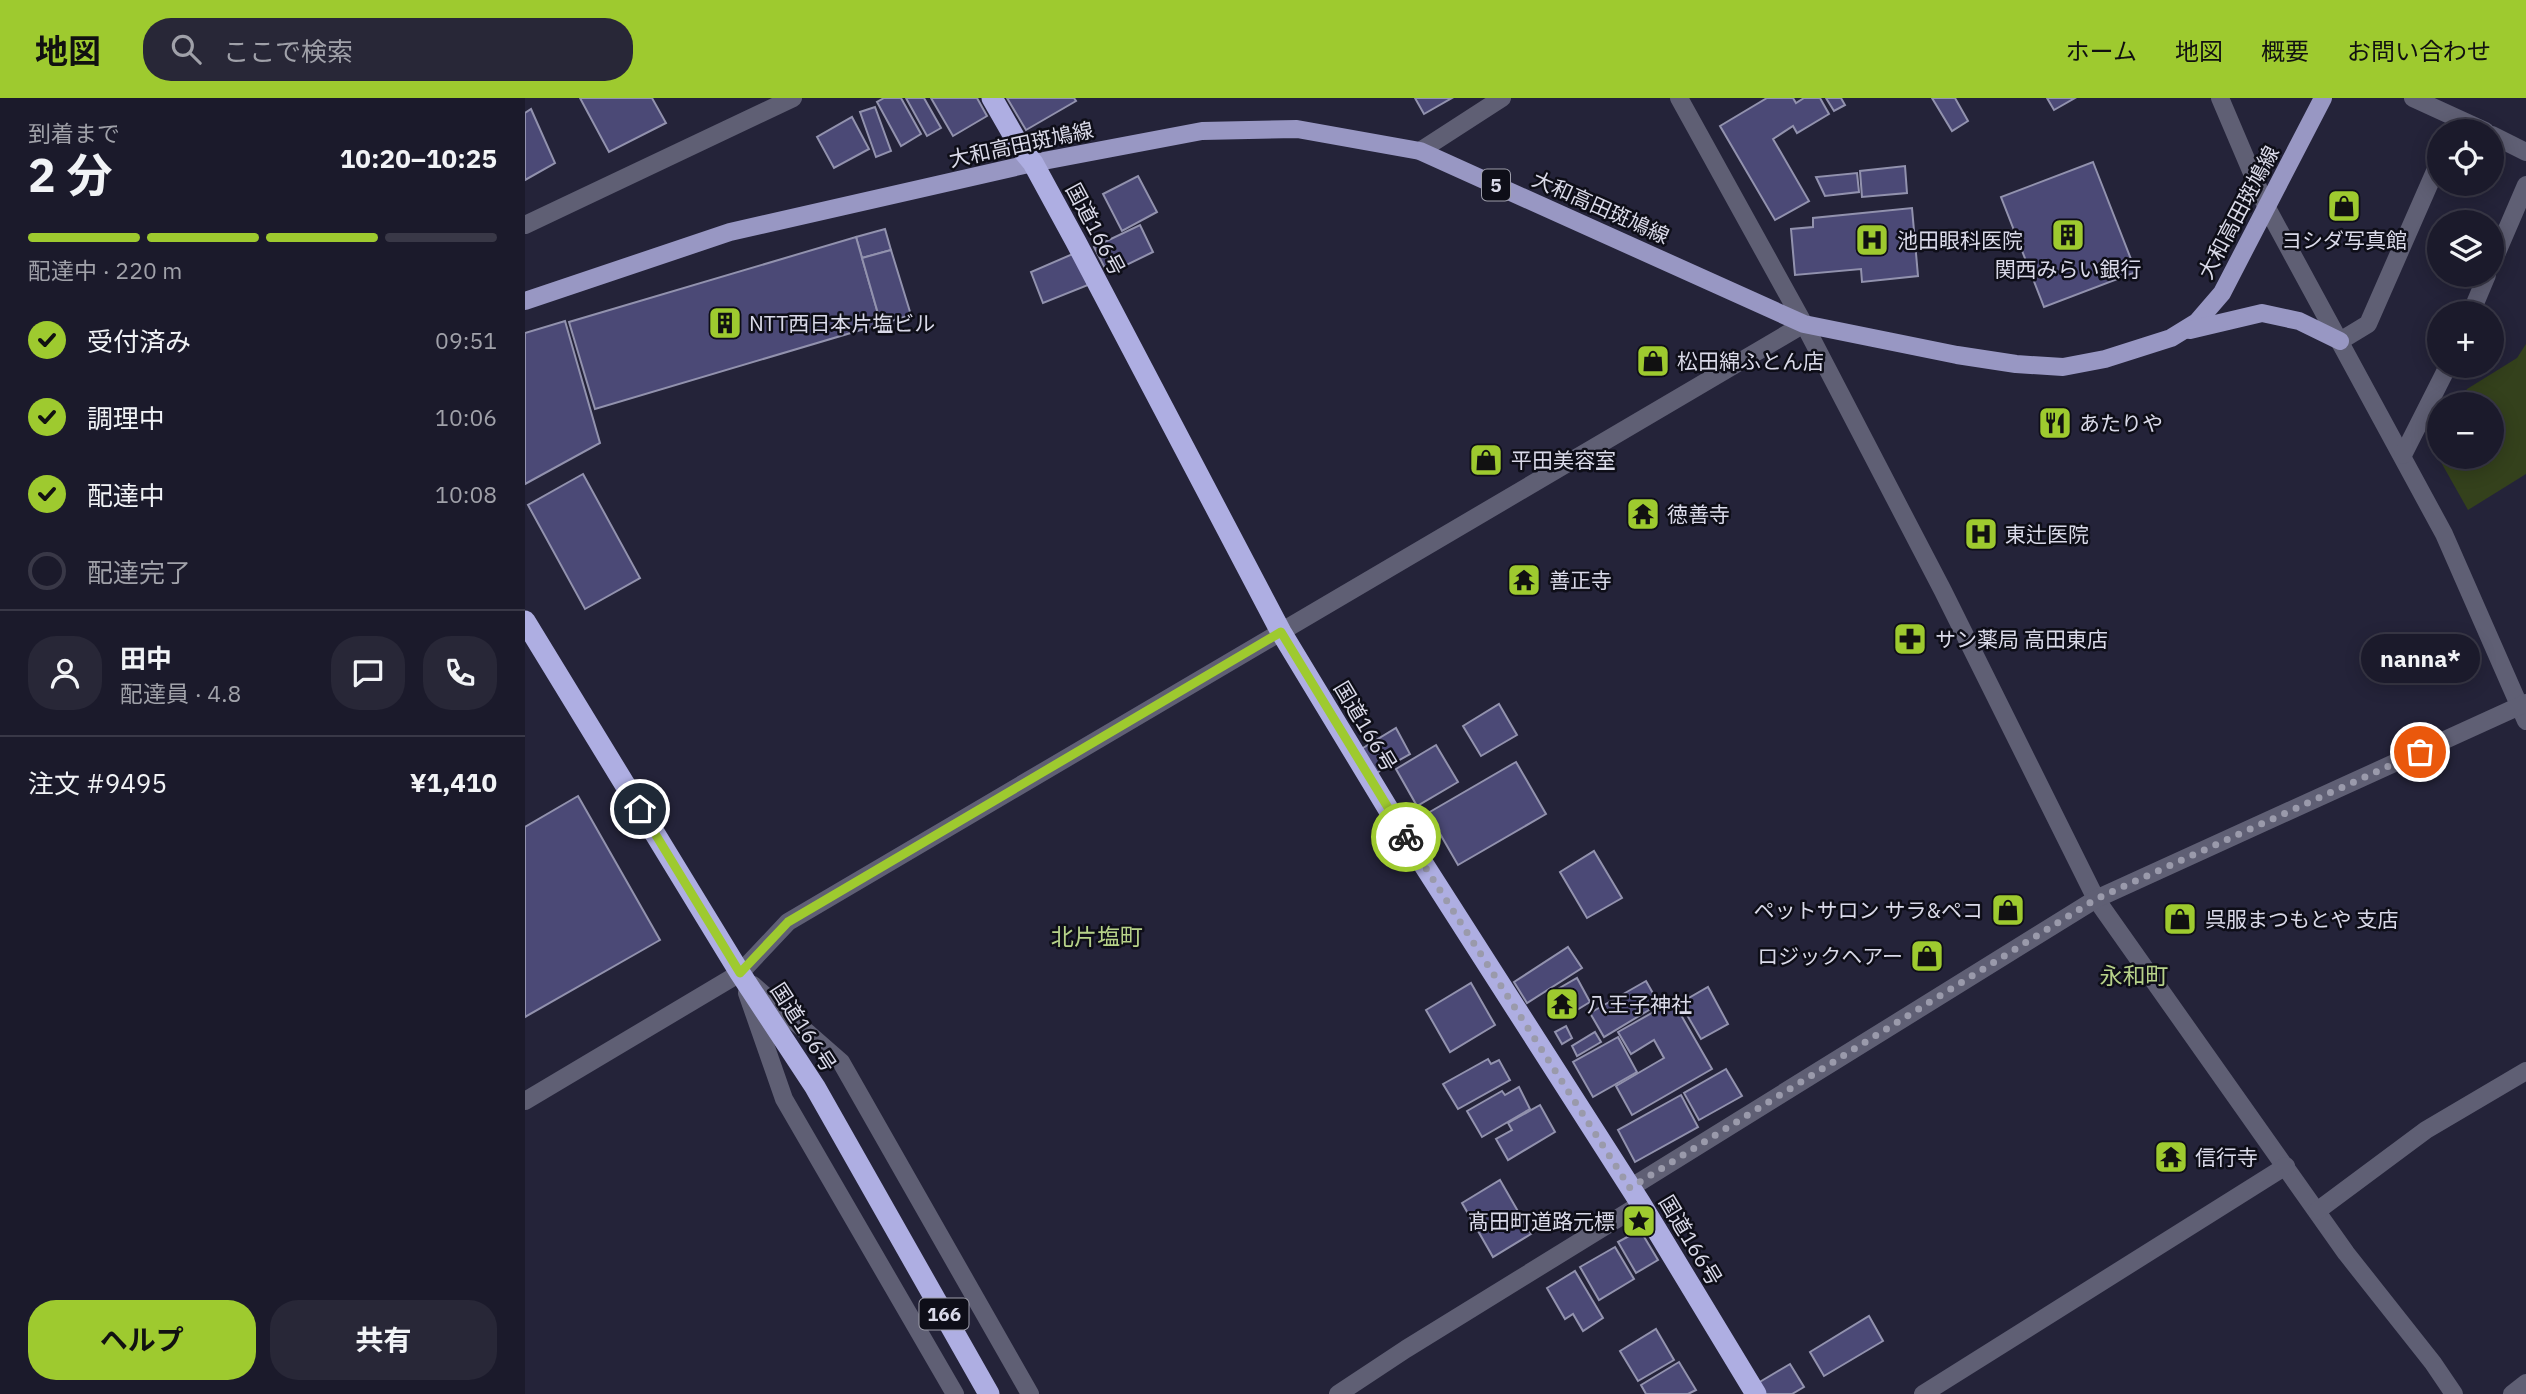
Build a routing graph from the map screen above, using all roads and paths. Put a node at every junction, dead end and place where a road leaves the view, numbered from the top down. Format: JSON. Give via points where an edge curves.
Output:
{"nodes":[{"id":1,"x":793,"y":98,"type":"edge"},
{"id":2,"x":992,"y":98,"type":"edge"},
{"id":3,"x":1502,"y":98,"type":"edge"},
{"id":4,"x":1679,"y":98,"type":"edge"},
{"id":5,"x":2220,"y":98,"type":"edge"},
{"id":6,"x":2323,"y":98,"type":"edge"},
{"id":7,"x":2413,"y":98,"type":"edge"},
{"id":8,"x":2446,"y":119,"type":"edge"},
{"id":9,"x":2504,"y":141,"type":"edge"},
{"id":10,"x":1420,"y":150,"type":"junction"},
{"id":11,"x":2526,"y":152,"type":"edge"},
{"id":12,"x":1033,"y":163,"type":"junction"},
{"id":13,"x":2526,"y":186,"type":"edge"},
{"id":14,"x":2427,"y":189,"type":"edge"},
{"id":15,"x":2266,"y":206,"type":"junction"},
{"id":16,"x":525,"y":225,"type":"edge"},
{"id":17,"x":2504,"y":236,"type":"edge"},
{"id":18,"x":525,"y":301,"type":"edge"},
{"id":19,"x":1804,"y":324,"type":"junction"},
{"id":20,"x":2185,"y":332,"type":"junction"},
{"id":21,"x":2340,"y":341,"type":"junction"},
{"id":22,"x":2442,"y":378,"type":"edge"},
{"id":23,"x":2403,"y":455,"type":"junction"},
{"id":24,"x":525,"y":621,"type":"edge"},
{"id":25,"x":1281,"y":632,"type":"junction"},
{"id":26,"x":2524,"y":710,"type":"edge"},
{"id":27,"x":2096,"y":899,"type":"junction"},
{"id":28,"x":740,"y":973,"type":"junction"},
{"id":29,"x":2526,"y":1071,"type":"edge"},
{"id":30,"x":525,"y":1101,"type":"edge"},
{"id":31,"x":2286,"y":1167,"type":"junction"},
{"id":32,"x":1635,"y":1196,"type":"junction"},
{"id":33,"x":2317,"y":1211,"type":"junction"},
{"id":34,"x":2526,"y":1383,"type":"edge"},
{"id":35,"x":955,"y":1394,"type":"edge"},
{"id":36,"x":989,"y":1394,"type":"edge"},
{"id":37,"x":1030,"y":1394,"type":"edge"},
{"id":38,"x":1338,"y":1394,"type":"edge"},
{"id":39,"x":1756,"y":1394,"type":"edge"},
{"id":40,"x":1923,"y":1394,"type":"edge"},
{"id":41,"x":2454,"y":1394,"type":"edge"},
{"id":42,"x":2512,"y":1394,"type":"edge"}],
"edges":[{"from":1,"to":16,"type":"street"},
{"from":2,"to":12,"type":"highway","name":"国道166号"},
{"from":3,"to":10,"type":"street"},
{"from":4,"to":19,"type":"street"},
{"from":5,"to":15,"type":"street"},
{"from":6,"to":15,"type":"main road","name":"大和高田斑鳩線","number":"5"},
{"from":7,"to":8,"type":"street"},
{"from":9,"to":11,"type":"street"},
{"from":10,"to":12,"type":"main road","name":"大和高田斑鳩線","number":"5","via":[[1297,129],[1202,131]]},
{"from":10,"to":19,"type":"main road","name":"大和高田斑鳩線","number":"5"},
{"from":12,"to":18,"type":"main road","name":"大和高田斑鳩線","number":"5","via":[[730,232]]},
{"from":12,"to":25,"type":"highway","name":"国道166号"},
{"from":13,"to":17,"type":"street"},
{"from":14,"to":21,"type":"street","via":[[2368,324]]},
{"from":15,"to":20,"type":"main road","name":"大和高田斑鳩線","number":"5","via":[[2222,293]]},
{"from":15,"to":21,"type":"street"},
{"from":19,"to":20,"type":"main road","name":"大和高田斑鳩線","number":"5","via":[[1957,355],[2063,367],[2105,359]]},
{"from":19,"to":25,"type":"street"},
{"from":19,"to":27,"type":"street"},
{"from":20,"to":21,"type":"main road","via":[[2262,313],[2299,321]]},
{"from":21,"to":23,"type":"street"},
{"from":22,"to":23,"type":"street"},
{"from":23,"to":26,"type":"street"},
{"from":24,"to":28,"type":"highway","name":"国道166号","number":"166"},
{"from":25,"to":28,"type":"street","via":[[788,922]]},
{"from":25,"to":32,"type":"highway","name":"国道166号","via":[[1390,813]]},
{"from":26,"to":27,"type":"street"},
{"from":27,"to":31,"type":"street"},
{"from":27,"to":32,"type":"street"},
{"from":28,"to":30,"type":"street"},
{"from":28,"to":35,"type":"street","via":[[784,1099]]},
{"from":28,"to":36,"type":"highway","name":"国道166号","number":"166","via":[[815,1087]]},
{"from":28,"to":37,"type":"street","via":[[841,1062]]},
{"from":29,"to":33,"type":"street","via":[[2426,1130]]},
{"from":31,"to":33,"type":"street"},
{"from":31,"to":40,"type":"street"},
{"from":32,"to":38,"type":"street"},
{"from":32,"to":39,"type":"highway","name":"国道166号"},
{"from":33,"to":41,"type":"street"},
{"from":34,"to":42,"type":"street"}]}
